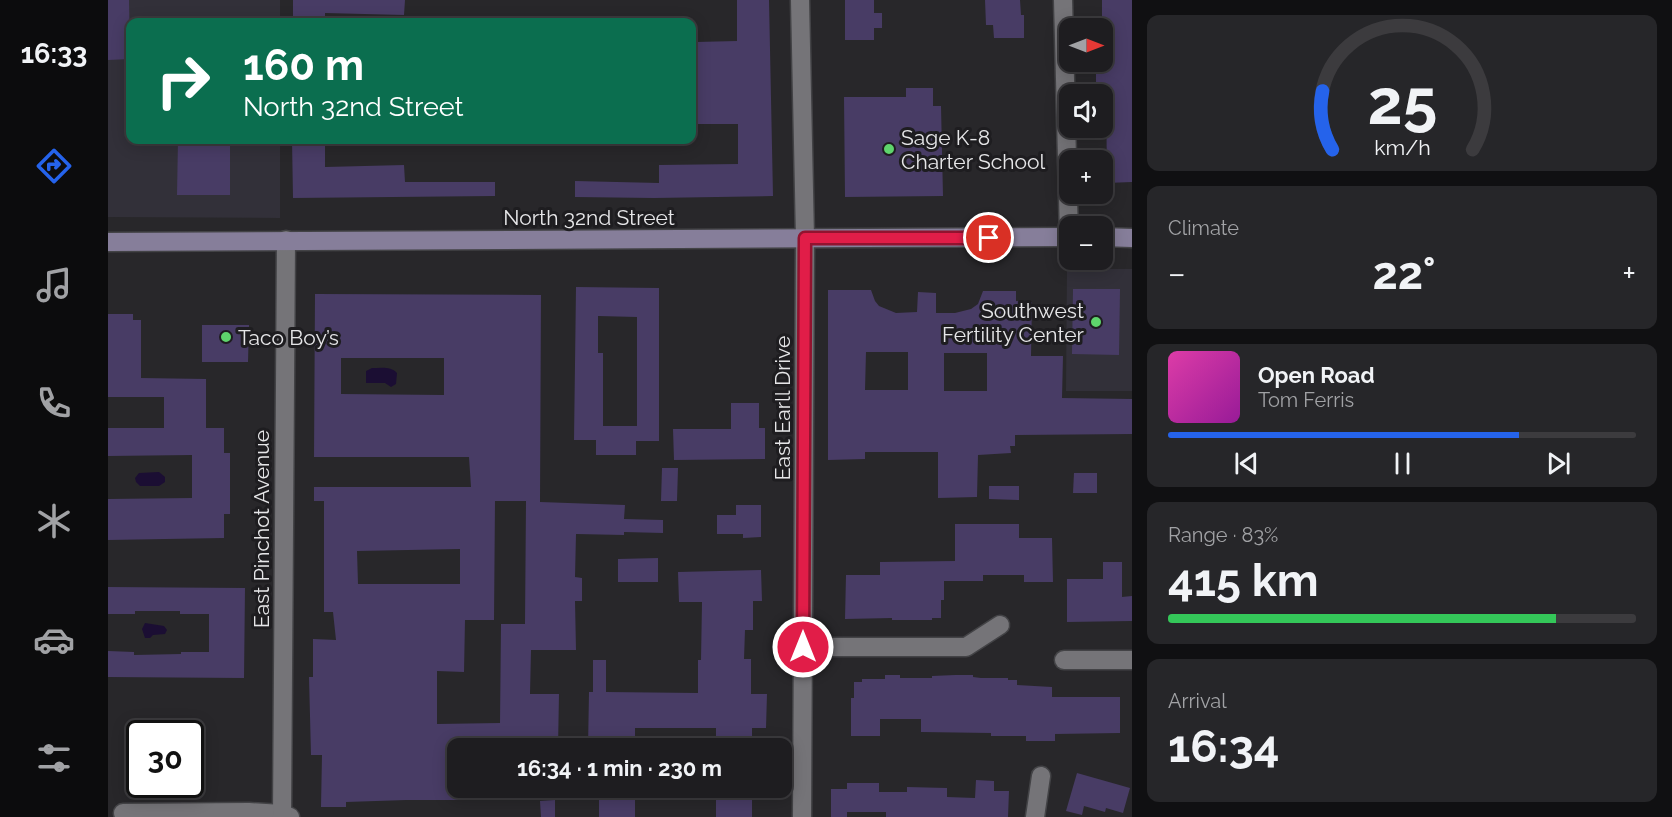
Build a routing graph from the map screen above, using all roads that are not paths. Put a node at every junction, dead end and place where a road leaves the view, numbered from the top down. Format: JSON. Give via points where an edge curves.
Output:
{"nodes":[{"id":1,"x":800,"y":0,"type":"edge"},
{"id":2,"x":1063,"y":0,"type":"edge"},
{"id":3,"x":1069,"y":216,"type":"edge"},
{"id":4,"x":1059,"y":237,"type":"edge"},
{"id":5,"x":1113,"y":237,"type":"edge"},
{"id":6,"x":805,"y":238,"type":"junction"},
{"id":7,"x":1132,"y":238,"type":"edge"},
{"id":8,"x":286,"y":240,"type":"junction"},
{"id":9,"x":108,"y":242,"type":"edge"},
{"id":10,"x":1000,"y":625,"type":"dead end"},
{"id":11,"x":803,"y":647,"type":"junction"},
{"id":12,"x":1064,"y":660,"type":"dead end"},
{"id":13,"x":1132,"y":660,"type":"edge"},
{"id":14,"x":1041,"y":776,"type":"dead end"},
{"id":15,"x":123,"y":813,"type":"dead end"},
{"id":16,"x":284,"y":816,"type":"edge"},
{"id":17,"x":802,"y":817,"type":"edge"},
{"id":18,"x":1035,"y":817,"type":"edge"}],
"edges":[{"from":1,"to":6,"type":"street","name":"East Earll Drive"},
{"from":2,"to":3,"type":"street"},
{"from":4,"to":6,"type":"main road","name":"North 32nd Street"},
{"from":5,"to":7,"type":"main road"},
{"from":6,"to":8,"type":"main road","name":"North 32nd Street"},
{"from":6,"to":11,"type":"street","name":"East Earll Drive"},
{"from":8,"to":9,"type":"main road","name":"North 32nd Street"},
{"from":8,"to":16,"type":"street","name":"East Pinchot Avenue"},
{"from":10,"to":11,"type":"street","via":[[966,647]]},
{"from":11,"to":17,"type":"street","name":"East Earll Drive"},
{"from":12,"to":13,"type":"street"},
{"from":14,"to":18,"type":"street"},
{"from":15,"to":16,"type":"street","via":[[249,812]]}]}
